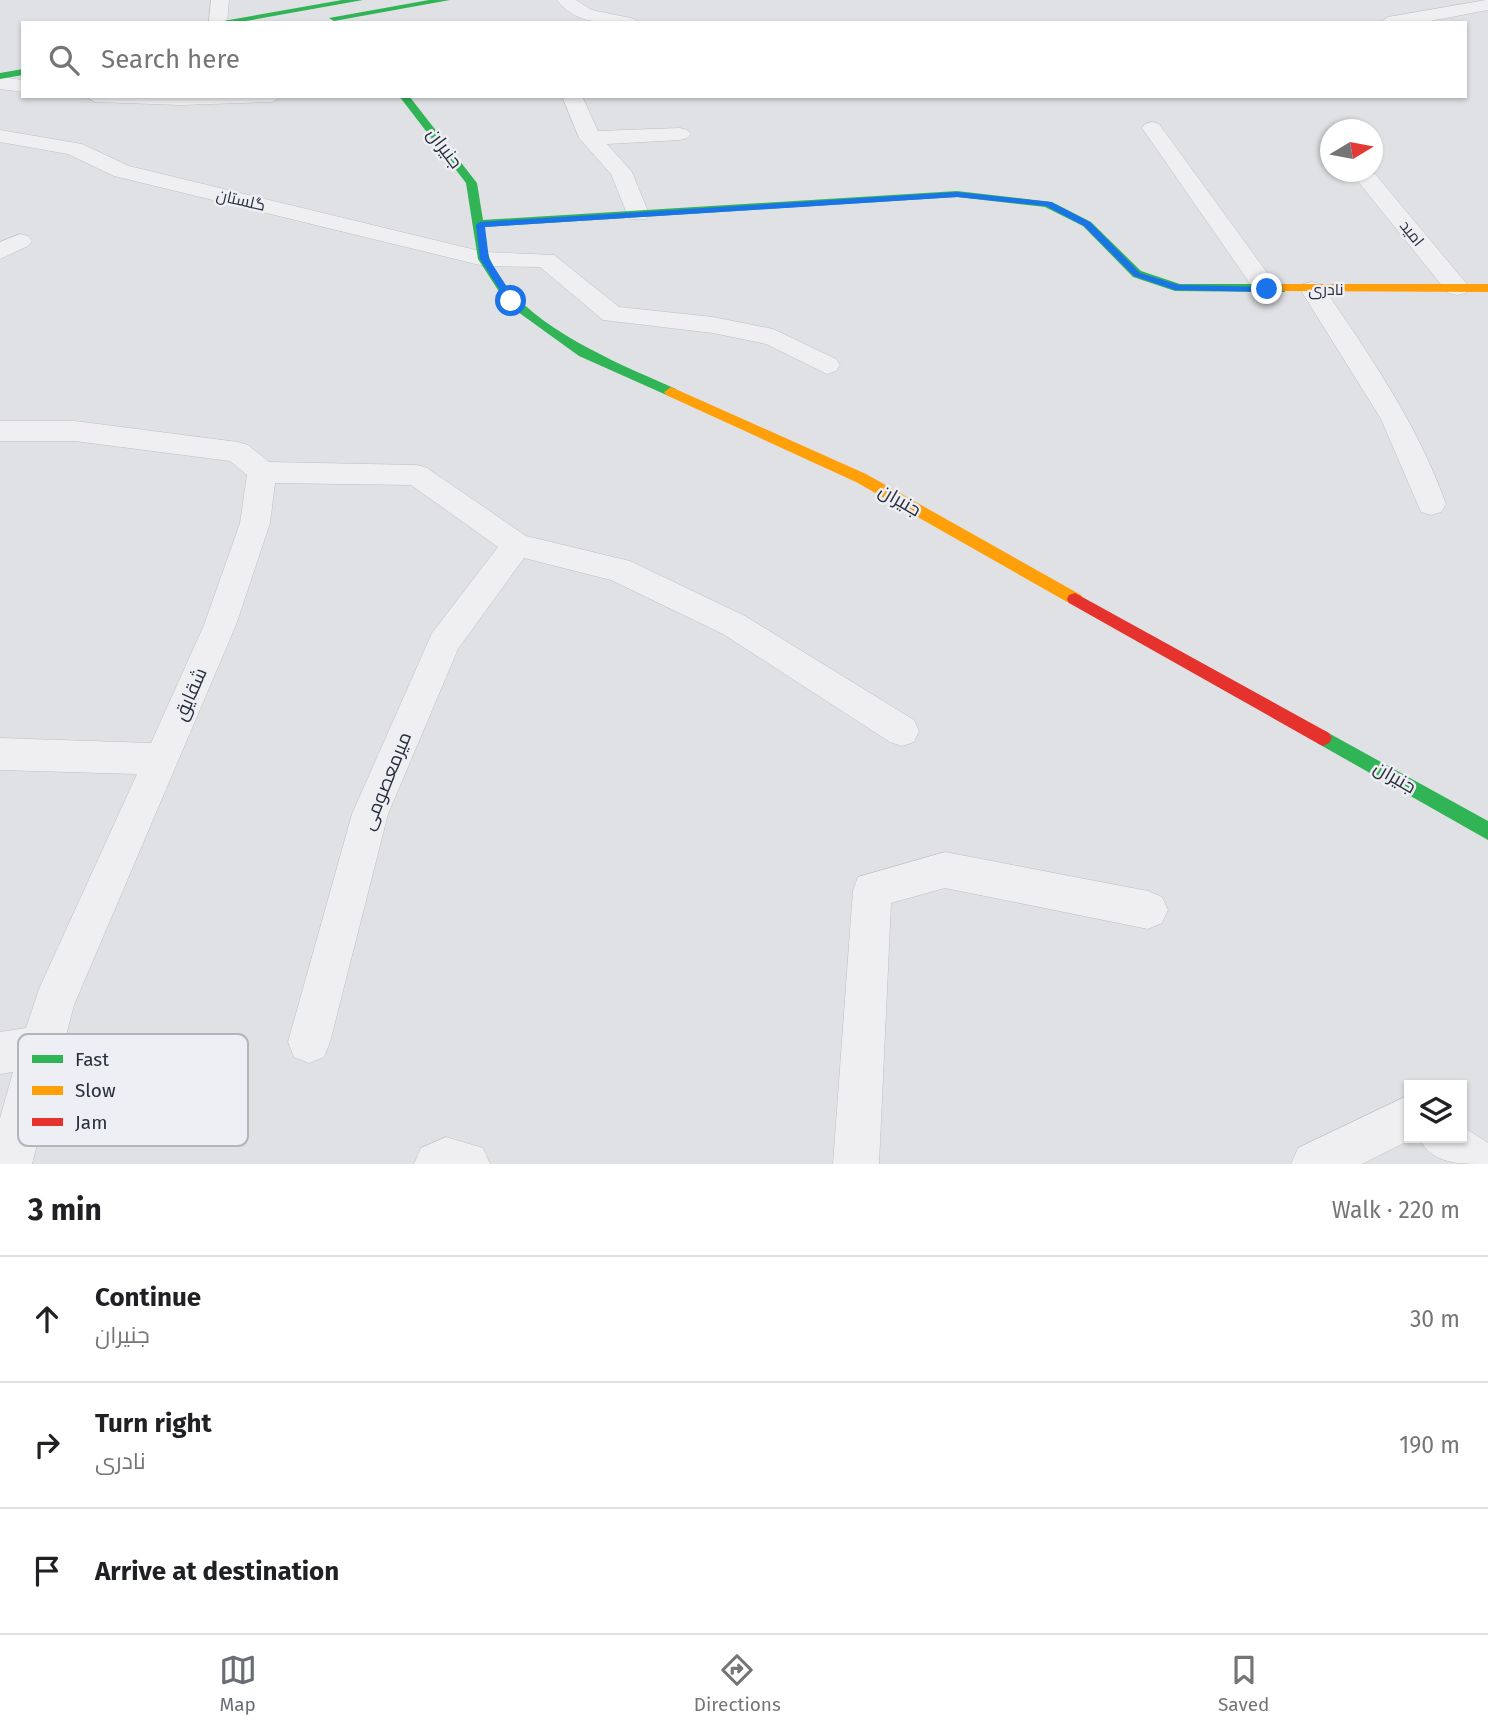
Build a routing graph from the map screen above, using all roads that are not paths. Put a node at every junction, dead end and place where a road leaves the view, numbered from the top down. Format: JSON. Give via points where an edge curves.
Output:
{"nodes":[{"id":1,"x":220,"y":0,"type":"edge"},
{"id":2,"x":446,"y":0,"type":"edge"},
{"id":3,"x":566,"y":0,"type":"edge"},
{"id":4,"x":1488,"y":5,"type":"edge"},
{"id":5,"x":354,"y":8,"type":"edge"},
{"id":6,"x":217,"y":21,"type":"edge"},
{"id":7,"x":235,"y":21,"type":"edge"},
{"id":8,"x":312,"y":21,"type":"edge"},
{"id":9,"x":619,"y":21,"type":"edge"},
{"id":10,"x":1399,"y":21,"type":"edge"},
{"id":11,"x":21,"y":72,"type":"edge"},
{"id":12,"x":0,"y":76,"type":"edge"},
{"id":13,"x":0,"y":83,"type":"edge"},
{"id":14,"x":21,"y":86,"type":"edge"},
{"id":15,"x":152,"y":98,"type":"edge"},
{"id":16,"x":211,"y":98,"type":"edge"},
{"id":17,"x":406,"y":98,"type":"edge"},
{"id":18,"x":573,"y":98,"type":"edge"},
{"id":19,"x":1152,"y":128,"type":"dead end"},
{"id":20,"x":680,"y":134,"type":"dead end"},
{"id":21,"x":0,"y":136,"type":"edge"},
{"id":22,"x":590,"y":138,"type":"junction"},
{"id":23,"x":1370,"y":182,"type":"edge"},
{"id":24,"x":638,"y":214,"type":"junction"},
{"id":25,"x":480,"y":225,"type":"junction"},
{"id":26,"x":485,"y":259,"type":"junction"},
{"id":27,"x":1457,"y":288,"type":"junction"},
{"id":28,"x":1488,"y":288,"type":"edge"},
{"id":29,"x":1267,"y":289,"type":"junction"},
{"id":30,"x":1312,"y":289,"type":"junction"},
{"id":31,"x":827,"y":365,"type":"dead end"},
{"id":32,"x":0,"y":431,"type":"edge"},
{"id":33,"x":262,"y":472,"type":"junction"},
{"id":34,"x":1431,"y":504,"type":"dead end"},
{"id":35,"x":517,"y":545,"type":"junction"},
{"id":36,"x":902,"y":732,"type":"dead end"},
{"id":37,"x":0,"y":754,"type":"edge"},
{"id":38,"x":162,"y":759,"type":"junction"},
{"id":39,"x":1488,"y":831,"type":"edge"},
{"id":40,"x":1148,"y":909,"type":"dead end"},
{"id":41,"x":46,"y":1034,"type":"edge"},
{"id":42,"x":309,"y":1042,"type":"dead end"},
{"id":43,"x":18,"y":1050,"type":"edge"},
{"id":44,"x":0,"y":1053,"type":"edge"},
{"id":45,"x":1404,"y":1119,"type":"edge"},
{"id":46,"x":18,"y":1132,"type":"edge"},
{"id":47,"x":1448,"y":1143,"type":"edge"},
{"id":48,"x":9,"y":1164,"type":"edge"},
{"id":49,"x":437,"y":1164,"type":"edge"},
{"id":50,"x":467,"y":1164,"type":"edge"},
{"id":51,"x":856,"y":1164,"type":"edge"},
{"id":52,"x":1314,"y":1164,"type":"edge"},
{"id":53,"x":1479,"y":1164,"type":"edge"}],
"edges":[{"from":1,"to":6,"type":"street"},
{"from":2,"to":5,"type":"street"},
{"from":3,"to":9,"type":"street","via":[[571,8]]},
{"from":4,"to":10,"type":"street"},
{"from":5,"to":7,"type":"street"},
{"from":5,"to":8,"type":"street"},
{"from":11,"to":12,"type":"street"},
{"from":13,"to":14,"type":"street"},
{"from":15,"to":16,"type":"street"},
{"from":17,"to":25,"type":"street","name":"جنیران","via":[[471,183]]},
{"from":18,"to":22,"type":"street"},
{"from":19,"to":29,"type":"street"},
{"from":20,"to":22,"type":"street"},
{"from":21,"to":26,"type":"street","name":"گلستان","via":[[74,149],[122,171]]},
{"from":22,"to":24,"type":"street","via":[[621,172]]},
{"from":23,"to":27,"type":"street","name":"امید"},
{"from":24,"to":25,"type":"street","name":"نادری"},
{"from":24,"to":29,"type":"street","name":"نادری","via":[[957,194],[1048,204],[1087,224],[1137,274],[1179,288]]},
{"from":25,"to":26,"type":"street","name":"جنیران"},
{"from":26,"to":31,"type":"street","name":"گلستان","via":[[546,260],[612,314],[713,324],[773,337]]},
{"from":26,"to":39,"type":"street","name":"جنیران","via":[[511,301],[584,353],[861,478]]},
{"from":27,"to":28,"type":"street","name":"نادری"},
{"from":27,"to":30,"type":"street","name":"نادری"},
{"from":29,"to":30,"type":"street","name":"نادری"},
{"from":30,"to":34,"type":"street","via":[[1374,382],[1420,469]]},
{"from":32,"to":33,"type":"street","via":[[75,431],[239,452]]},
{"from":33,"to":35,"type":"street","via":[[417,475]]},
{"from":33,"to":38,"type":"street","name":"شقایق","via":[[255,523],[220,625]]},
{"from":35,"to":36,"type":"street","via":[[619,570],[734,625]]},
{"from":35,"to":42,"type":"street","name":"میرمعصومی","via":[[444,642],[370,814]]},
{"from":37,"to":38,"type":"street"},
{"from":38,"to":41,"type":"street","name":"شقایق","via":[[54,1004]]},
{"from":40,"to":51,"type":"street","via":[[945,870],[873,890]]},
{"from":43,"to":44,"type":"street"},
{"from":45,"to":52,"type":"street"},
{"from":46,"to":48,"type":"street","name":"شقایق"},
{"from":47,"to":53,"type":"street"},
{"from":49,"to":50,"type":"street","via":[[446,1160]]}]}
